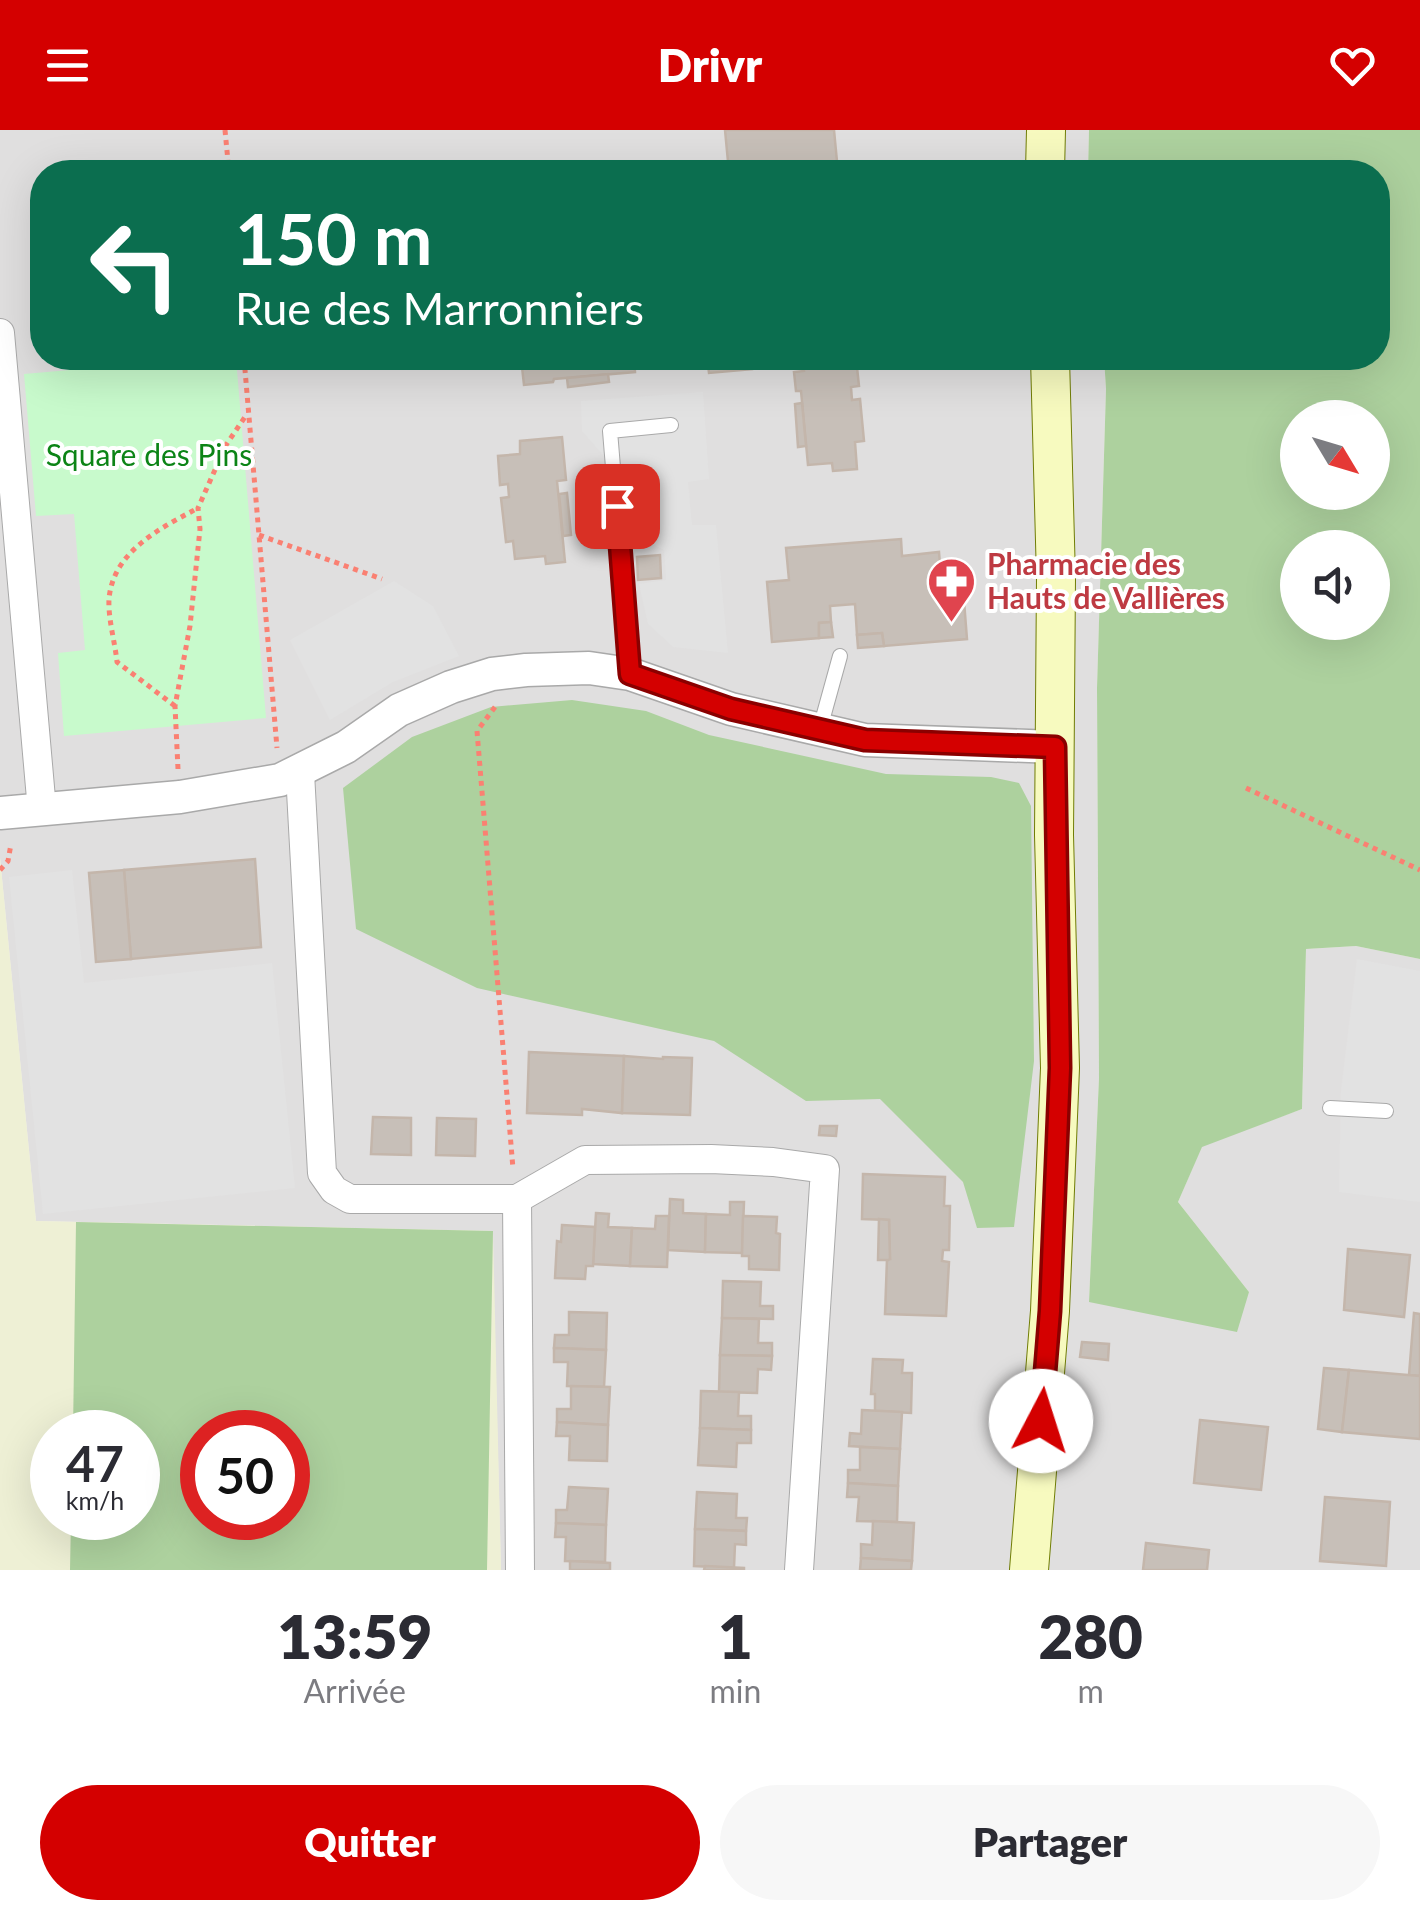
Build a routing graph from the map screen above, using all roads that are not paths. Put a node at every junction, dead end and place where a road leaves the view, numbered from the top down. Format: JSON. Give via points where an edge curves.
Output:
{"nodes":[{"id":1,"x":1046,"y":130,"type":"edge"},
{"id":2,"x":1045,"y":160,"type":"edge"},
{"id":3,"x":0,"y":333,"type":"edge"},
{"id":4,"x":1050,"y":370,"type":"edge"},
{"id":5,"x":671,"y":425,"type":"dead end"},
{"id":6,"x":840,"y":656,"type":"dead end"},
{"id":7,"x":630,"y":674,"type":"junction"},
{"id":8,"x":819,"y":732,"type":"junction"},
{"id":9,"x":1055,"y":747,"type":"junction"},
{"id":10,"x":290,"y":777,"type":"junction"},
{"id":11,"x":42,"y":810,"type":"junction"},
{"id":12,"x":6,"y":824,"type":"edge"},
{"id":13,"x":1330,"y":1108,"type":"dead end"},
{"id":14,"x":1386,"y":1111,"type":"dead end"},
{"id":15,"x":517,"y":1200,"type":"junction"},
{"id":16,"x":520,"y":1570,"type":"edge"},
{"id":17,"x":799,"y":1570,"type":"edge"},
{"id":18,"x":1029,"y":1570,"type":"edge"}],
"edges":[{"from":1,"to":2,"type":"main road"},
{"from":3,"to":11,"type":"street"},
{"from":4,"to":9,"type":"main road"},
{"from":5,"to":7,"type":"lane","via":[[610,431]]},
{"from":6,"to":8,"type":"lane"},
{"from":7,"to":8,"type":"street"},
{"from":7,"to":10,"type":"street","via":[[590,668],[492,674],[400,710]]},
{"from":8,"to":9,"type":"street","via":[[916,744]]},
{"from":9,"to":18,"type":"main road","via":[[1060,1068]]},
{"from":10,"to":11,"type":"street","via":[[180,797]]},
{"from":10,"to":15,"type":"street","via":[[322,1173],[350,1200]]},
{"from":11,"to":12,"type":"street"},
{"from":13,"to":14,"type":"lane"},
{"from":15,"to":16,"type":"street"},
{"from":15,"to":17,"type":"street","via":[[585,1160],[773,1162],[825,1169]]}]}
